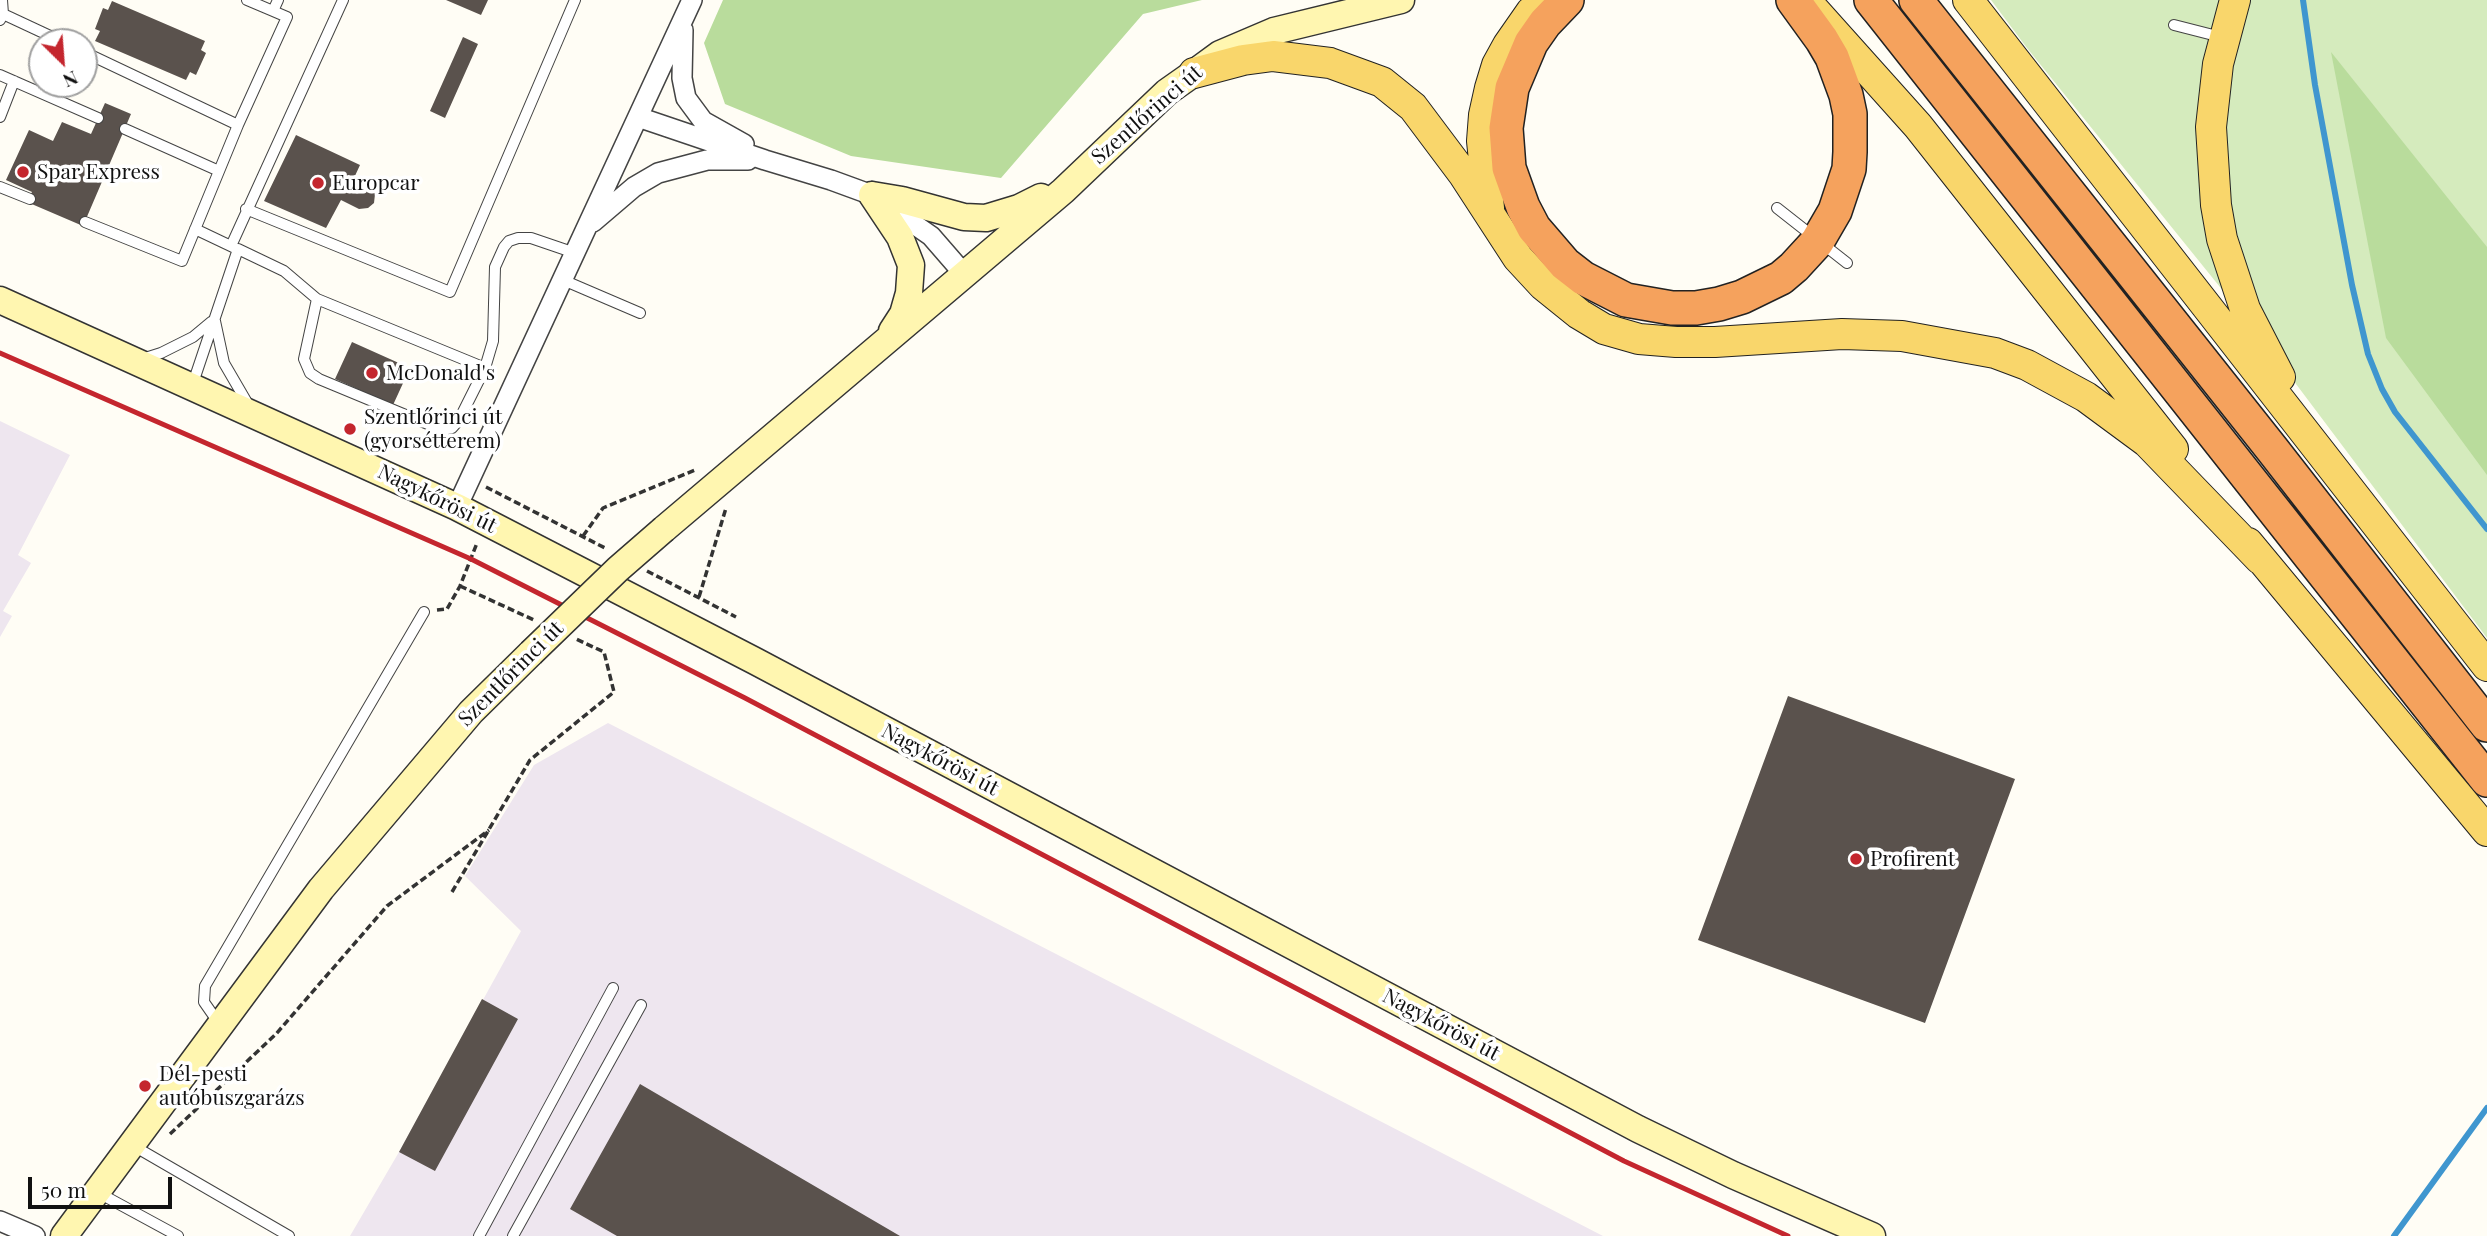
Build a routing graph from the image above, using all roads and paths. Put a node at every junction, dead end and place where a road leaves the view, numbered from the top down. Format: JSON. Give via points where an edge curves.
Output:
{"nodes":[{"id":1,"x":2,"y":0,"type":"edge"},
{"id":2,"x":247,"y":0,"type":"edge"},
{"id":3,"x":278,"y":0,"type":"edge"},
{"id":4,"x":343,"y":0,"type":"edge"},
{"id":5,"x":575,"y":0,"type":"edge"},
{"id":6,"x":692,"y":0,"type":"edge"},
{"id":7,"x":1401,"y":0,"type":"edge"},
{"id":8,"x":1545,"y":0,"type":"edge"},
{"id":9,"x":1567,"y":0,"type":"edge"},
{"id":10,"x":1793,"y":0,"type":"edge"},
{"id":11,"x":1805,"y":0,"type":"edge"},
{"id":12,"x":1871,"y":0,"type":"edge"},
{"id":13,"x":1916,"y":0,"type":"edge"},
{"id":14,"x":1968,"y":0,"type":"edge"},
{"id":15,"x":2235,"y":0,"type":"edge"},
{"id":16,"x":273,"y":11,"type":"junction"},
{"id":17,"x":1,"y":17,"type":"edge"},
{"id":18,"x":684,"y":19,"type":"junction"},
{"id":19,"x":2174,"y":25,"type":"dead end"},
{"id":20,"x":28,"y":28,"type":"edge"},
{"id":21,"x":2224,"y":38,"type":"junction"},
{"id":22,"x":98,"y":59,"type":"edge"},
{"id":23,"x":1194,"y":73,"type":"junction"},
{"id":24,"x":0,"y":75,"type":"edge"},
{"id":25,"x":14,"y":80,"type":"junction"},
{"id":26,"x":0,"y":117,"type":"edge"},
{"id":27,"x":638,"y":117,"type":"junction"},
{"id":28,"x":99,"y":118,"type":"dead end"},
{"id":29,"x":238,"y":125,"type":"junction"},
{"id":30,"x":125,"y":129,"type":"dead end"},
{"id":31,"x":765,"y":160,"type":"junction"},
{"id":32,"x":219,"y":171,"type":"junction"},
{"id":33,"x":0,"y":187,"type":"edge"},
{"id":34,"x":1063,"y":191,"type":"junction"},
{"id":35,"x":872,"y":195,"type":"junction"},
{"id":36,"x":30,"y":199,"type":"dead end"},
{"id":37,"x":1777,"y":208,"type":"dead end"},
{"id":38,"x":246,"y":209,"type":"junction"},
{"id":39,"x":1489,"y":215,"type":"junction"},
{"id":40,"x":85,"y":222,"type":"dead end"},
{"id":41,"x":587,"y":227,"type":"junction"},
{"id":42,"x":195,"y":229,"type":"junction"},
{"id":43,"x":1817,"y":242,"type":"junction"},
{"id":44,"x":234,"y":248,"type":"junction"},
{"id":45,"x":575,"y":253,"type":"junction"},
{"id":46,"x":1847,"y":263,"type":"dead end"},
{"id":47,"x":964,"y":274,"type":"junction"},
{"id":48,"x":563,"y":280,"type":"junction"},
{"id":49,"x":317,"y":299,"type":"junction"},
{"id":50,"x":0,"y":300,"type":"edge"},
{"id":51,"x":640,"y":313,"type":"dead end"},
{"id":52,"x":214,"y":319,"type":"junction"},
{"id":53,"x":883,"y":344,"type":"junction"},
{"id":54,"x":133,"y":360,"type":"junction"},
{"id":55,"x":485,"y":368,"type":"junction"},
{"id":56,"x":192,"y":387,"type":"junction"},
{"id":57,"x":255,"y":415,"type":"junction"},
{"id":58,"x":695,"y":470,"type":"dead end"},
{"id":59,"x":2337,"y":474,"type":"junction"},
{"id":60,"x":470,"y":480,"type":"junction"},
{"id":61,"x":508,"y":499,"type":"junction"},
{"id":62,"x":457,"y":507,"type":"junction"},
{"id":63,"x":726,"y":508,"type":"dead end"},
{"id":64,"x":494,"y":526,"type":"junction"},
{"id":65,"x":583,"y":537,"type":"junction"},
{"id":66,"x":607,"y":550,"type":"dead end"},
{"id":67,"x":2260,"y":559,"type":"junction"},
{"id":68,"x":644,"y":569,"type":"dead end"},
{"id":69,"x":460,"y":586,"type":"junction"},
{"id":70,"x":698,"y":597,"type":"junction"},
{"id":71,"x":424,"y":612,"type":"joint"},
{"id":72,"x":736,"y":617,"type":"dead end"},
{"id":73,"x":544,"y":624,"type":"dead end"},
{"id":74,"x":568,"y":635,"type":"dead end"},
{"id":75,"x":2487,"y":666,"type":"edge"},
{"id":76,"x":2487,"y":725,"type":"edge"},
{"id":77,"x":2487,"y":780,"type":"edge"},
{"id":78,"x":489,"y":830,"type":"junction"},
{"id":79,"x":2487,"y":831,"type":"edge"},
{"id":80,"x":452,"y":892,"type":"dead end"},
{"id":81,"x":613,"y":988,"type":"dead end"},
{"id":82,"x":641,"y":1004,"type":"dead end"},
{"id":83,"x":220,"y":1025,"type":"junction"},
{"id":84,"x":170,"y":1134,"type":"dead end"},
{"id":85,"x":131,"y":1145,"type":"junction"},
{"id":86,"x":96,"y":1192,"type":"junction"},
{"id":87,"x":0,"y":1220,"type":"edge"},
{"id":88,"x":35,"y":1236,"type":"edge"},
{"id":89,"x":64,"y":1236,"type":"edge"},
{"id":90,"x":178,"y":1236,"type":"edge"},
{"id":91,"x":289,"y":1236,"type":"edge"},
{"id":92,"x":479,"y":1236,"type":"edge"},
{"id":93,"x":513,"y":1236,"type":"edge"},
{"id":94,"x":1872,"y":1236,"type":"edge"}],
"edges":[{"from":1,"to":17,"type":"lane"},
{"from":2,"to":16,"type":"lane"},
{"from":3,"to":16,"type":"lane"},
{"from":4,"to":38,"type":"lane"},
{"from":5,"to":38,"type":"lane","via":[[450,292]]},
{"from":6,"to":18,"type":"street"},
{"from":7,"to":23,"type":"main road","name":"Szentlőrinci út","via":[[1274,31],[1220,54]]},
{"from":8,"to":39,"type":"main road","via":[[1508,45],[1490,88],[1482,141]]},
{"from":9,"to":43,"type":"highway","via":[[1545,23],[1519,68],[1506,128],[1509,168],[1523,207],[1548,247],[1565,264],[1626,299],[1696,308],[1763,288],[1794,267]]},
{"from":10,"to":43,"type":"highway","via":[[1832,57],[1850,114],[1849,169],[1835,211]]},
{"from":11,"to":67,"type":"main road","via":[[1918,126]]},
{"from":12,"to":77,"type":"highway"},
{"from":13,"to":76,"type":"highway"},
{"from":14,"to":59,"type":"main road"},
{"from":15,"to":21,"type":"main road"},
{"from":16,"to":29,"type":"lane","via":[[287,17]]},
{"from":17,"to":20,"type":"lane"},
{"from":18,"to":27,"type":"street"},
{"from":18,"to":31,"type":"street","via":[[681,78],[686,98],[703,121]]},
{"from":19,"to":21,"type":"lane"},
{"from":21,"to":59,"type":"main road","via":[[2211,127],[2213,184],[2222,239],[2245,309],[2266,353]]},
{"from":22,"to":29,"type":"lane"},
{"from":23,"to":34,"type":"main road","name":"Szentlőrinci út","via":[[1167,92]]},
{"from":23,"to":39,"type":"main road","via":[[1273,56],[1330,63],[1382,82],[1413,107]]},
{"from":24,"to":25,"type":"lane"},
{"from":25,"to":26,"type":"lane"},
{"from":25,"to":28,"type":"lane"},
{"from":27,"to":31,"type":"street"},
{"from":27,"to":41,"type":"street"},
{"from":29,"to":32,"type":"lane"},
{"from":30,"to":32,"type":"lane"},
{"from":31,"to":35,"type":"street"},
{"from":31,"to":41,"type":"street","via":[[707,160],[658,173]]},
{"from":32,"to":42,"type":"lane"},
{"from":33,"to":36,"type":"lane"},
{"from":34,"to":35,"type":"main road","via":[[986,218]]},
{"from":34,"to":47,"type":"main road","name":"Szentlőrinci út"},
{"from":35,"to":47,"type":"street","via":[[931,236]]},
{"from":35,"to":53,"type":"main road","via":[[900,237],[911,265],[903,314]]},
{"from":37,"to":43,"type":"lane"},
{"from":38,"to":44,"type":"lane"},
{"from":39,"to":67,"type":"main road","via":[[1543,285],[1604,330],[1676,342],[1842,334],[1902,336],[1995,352],[2027,365],[2086,397],[2147,442]]},
{"from":40,"to":42,"type":"lane","via":[[182,261]]},
{"from":41,"to":45,"type":"street"},
{"from":42,"to":44,"type":"lane"},
{"from":43,"to":46,"type":"lane"},
{"from":44,"to":49,"type":"lane","via":[[284,271]]},
{"from":44,"to":52,"type":"lane"},
{"from":45,"to":48,"type":"street"},
{"from":45,"to":55,"type":"lane","via":[[531,238],[518,238],[504,247],[495,267],[493,341]]},
{"from":47,"to":53,"type":"main road","name":"Szentlőrinci út"},
{"from":48,"to":51,"type":"lane"},
{"from":48,"to":60,"type":"street"},
{"from":49,"to":55,"type":"lane"},
{"from":49,"to":55,"type":"lane","via":[[304,359],[310,373],[437,430],[452,428],[459,420]]},
{"from":50,"to":54,"type":"main road","name":"Nagykőrösi út"},
{"from":52,"to":54,"type":"lane","via":[[177,346]]},
{"from":52,"to":56,"type":"lane"},
{"from":52,"to":57,"type":"lane","via":[[224,363]]},
{"from":53,"to":83,"type":"main road","name":"Szentlőrinci út","bridge":true,"via":[[664,529],[471,712],[321,889]]},
{"from":54,"to":56,"type":"main road","name":"Nagykőrösi út"},
{"from":56,"to":57,"type":"main road","name":"Nagykőrösi út"},
{"from":57,"to":62,"type":"main road","name":"Nagykőrösi út"},
{"from":58,"to":65,"type":"path","via":[[603,508]]},
{"from":59,"to":75,"type":"main road"},
{"from":60,"to":61,"type":"path"},
{"from":60,"to":62,"type":"street"},
{"from":61,"to":64,"type":"path"},
{"from":61,"to":65,"type":"path"},
{"from":62,"to":64,"type":"main road","name":"Nagykőrösi út"},
{"from":63,"to":70,"type":"path"},
{"from":64,"to":69,"type":"path","via":[[482,546],[477,543]]},
{"from":64,"to":94,"type":"main road","name":"Nagykőrösi út","via":[[1638,1129]]},
{"from":65,"to":66,"type":"path"},
{"from":67,"to":79,"type":"main road"},
{"from":68,"to":70,"type":"path"},
{"from":69,"to":71,"type":"path","via":[[447,609]]},
{"from":69,"to":73,"type":"path"},
{"from":70,"to":72,"type":"path"},
{"from":71,"to":83,"type":"lane","via":[[205,986],[204,1002]]},
{"from":74,"to":78,"type":"path","via":[[604,652],[614,692],[530,760]]},
{"from":78,"to":80,"type":"path"},
{"from":78,"to":84,"type":"path","via":[[387,906],[275,1034]]},
{"from":81,"to":92,"type":"lane"},
{"from":82,"to":93,"type":"lane"},
{"from":83,"to":85,"type":"main road","name":"Szentlőrinci út"},
{"from":85,"to":86,"type":"main road","name":"Szentlőrinci út"},
{"from":85,"to":91,"type":"lane"},
{"from":86,"to":89,"type":"main road","name":"Szentlőrinci út"},
{"from":86,"to":90,"type":"lane"},
{"from":87,"to":88,"type":"street"}]}
